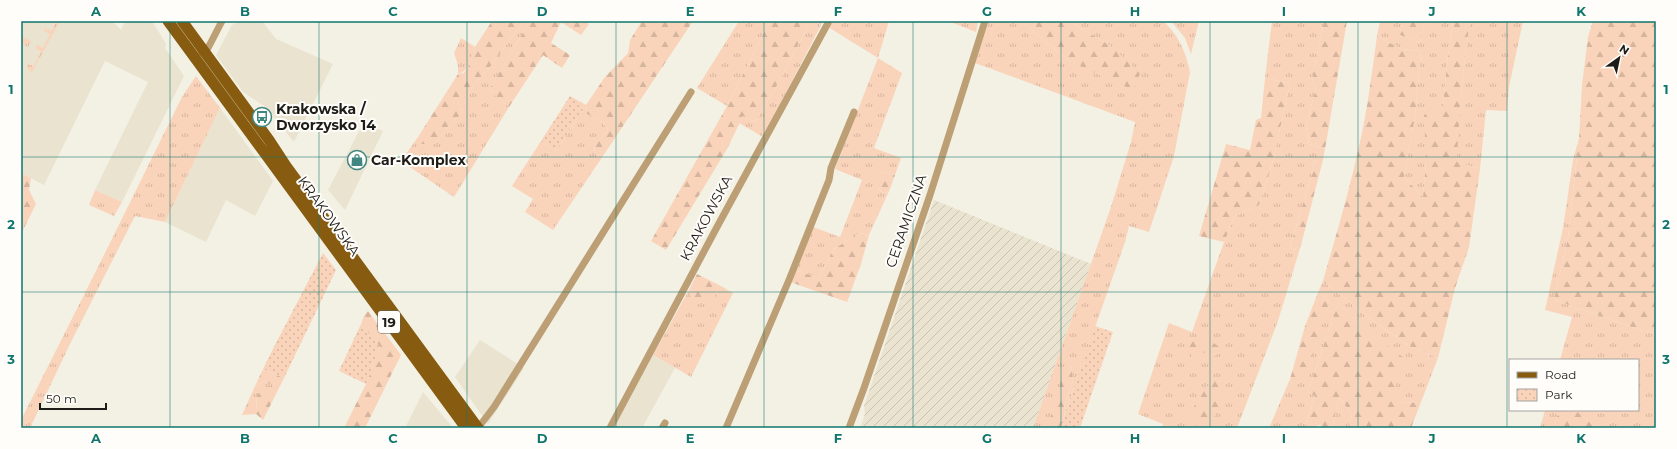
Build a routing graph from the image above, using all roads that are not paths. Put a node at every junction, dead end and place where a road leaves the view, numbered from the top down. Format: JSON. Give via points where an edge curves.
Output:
{"nodes":[{"id":1,"x":168,"y":21,"type":"edge"},
{"id":2,"x":182,"y":21,"type":"edge"},
{"id":3,"x":222,"y":21,"type":"edge"},
{"id":4,"x":985,"y":21,"type":"edge"},
{"id":5,"x":828,"y":23,"type":"dead end"},
{"id":6,"x":200,"y":55,"type":"junction"},
{"id":7,"x":691,"y":92,"type":"dead end"},
{"id":8,"x":854,"y":112,"type":"dead end"},
{"id":9,"x":466,"y":428,"type":"edge"},
{"id":10,"x":478,"y":428,"type":"edge"},
{"id":11,"x":610,"y":428,"type":"edge"},
{"id":12,"x":726,"y":428,"type":"edge"},
{"id":13,"x":848,"y":428,"type":"edge"}],
"edges":[{"from":1,"to":6,"type":"main road","name":"KRAKOWSKA","number":"19"},
{"from":2,"to":6,"type":"main road","name":"KRAKOWSKA","number":"19"},
{"from":3,"to":6,"type":"street","via":[[208,48]]},
{"from":4,"to":13,"type":"street","name":"CERAMICZNA","via":[[930,195]]},
{"from":5,"to":11,"type":"street","name":"KRAKOWSKA"},
{"from":6,"to":9,"type":"main road","name":"KRAKOWSKA","number":"19"},
{"from":6,"to":10,"type":"main road","name":"KRAKOWSKA","number":"19","via":[[269,140]]},
{"from":7,"to":10,"type":"street","via":[[494,407]]},
{"from":8,"to":12,"type":"street","via":[[789,280]]}]}
